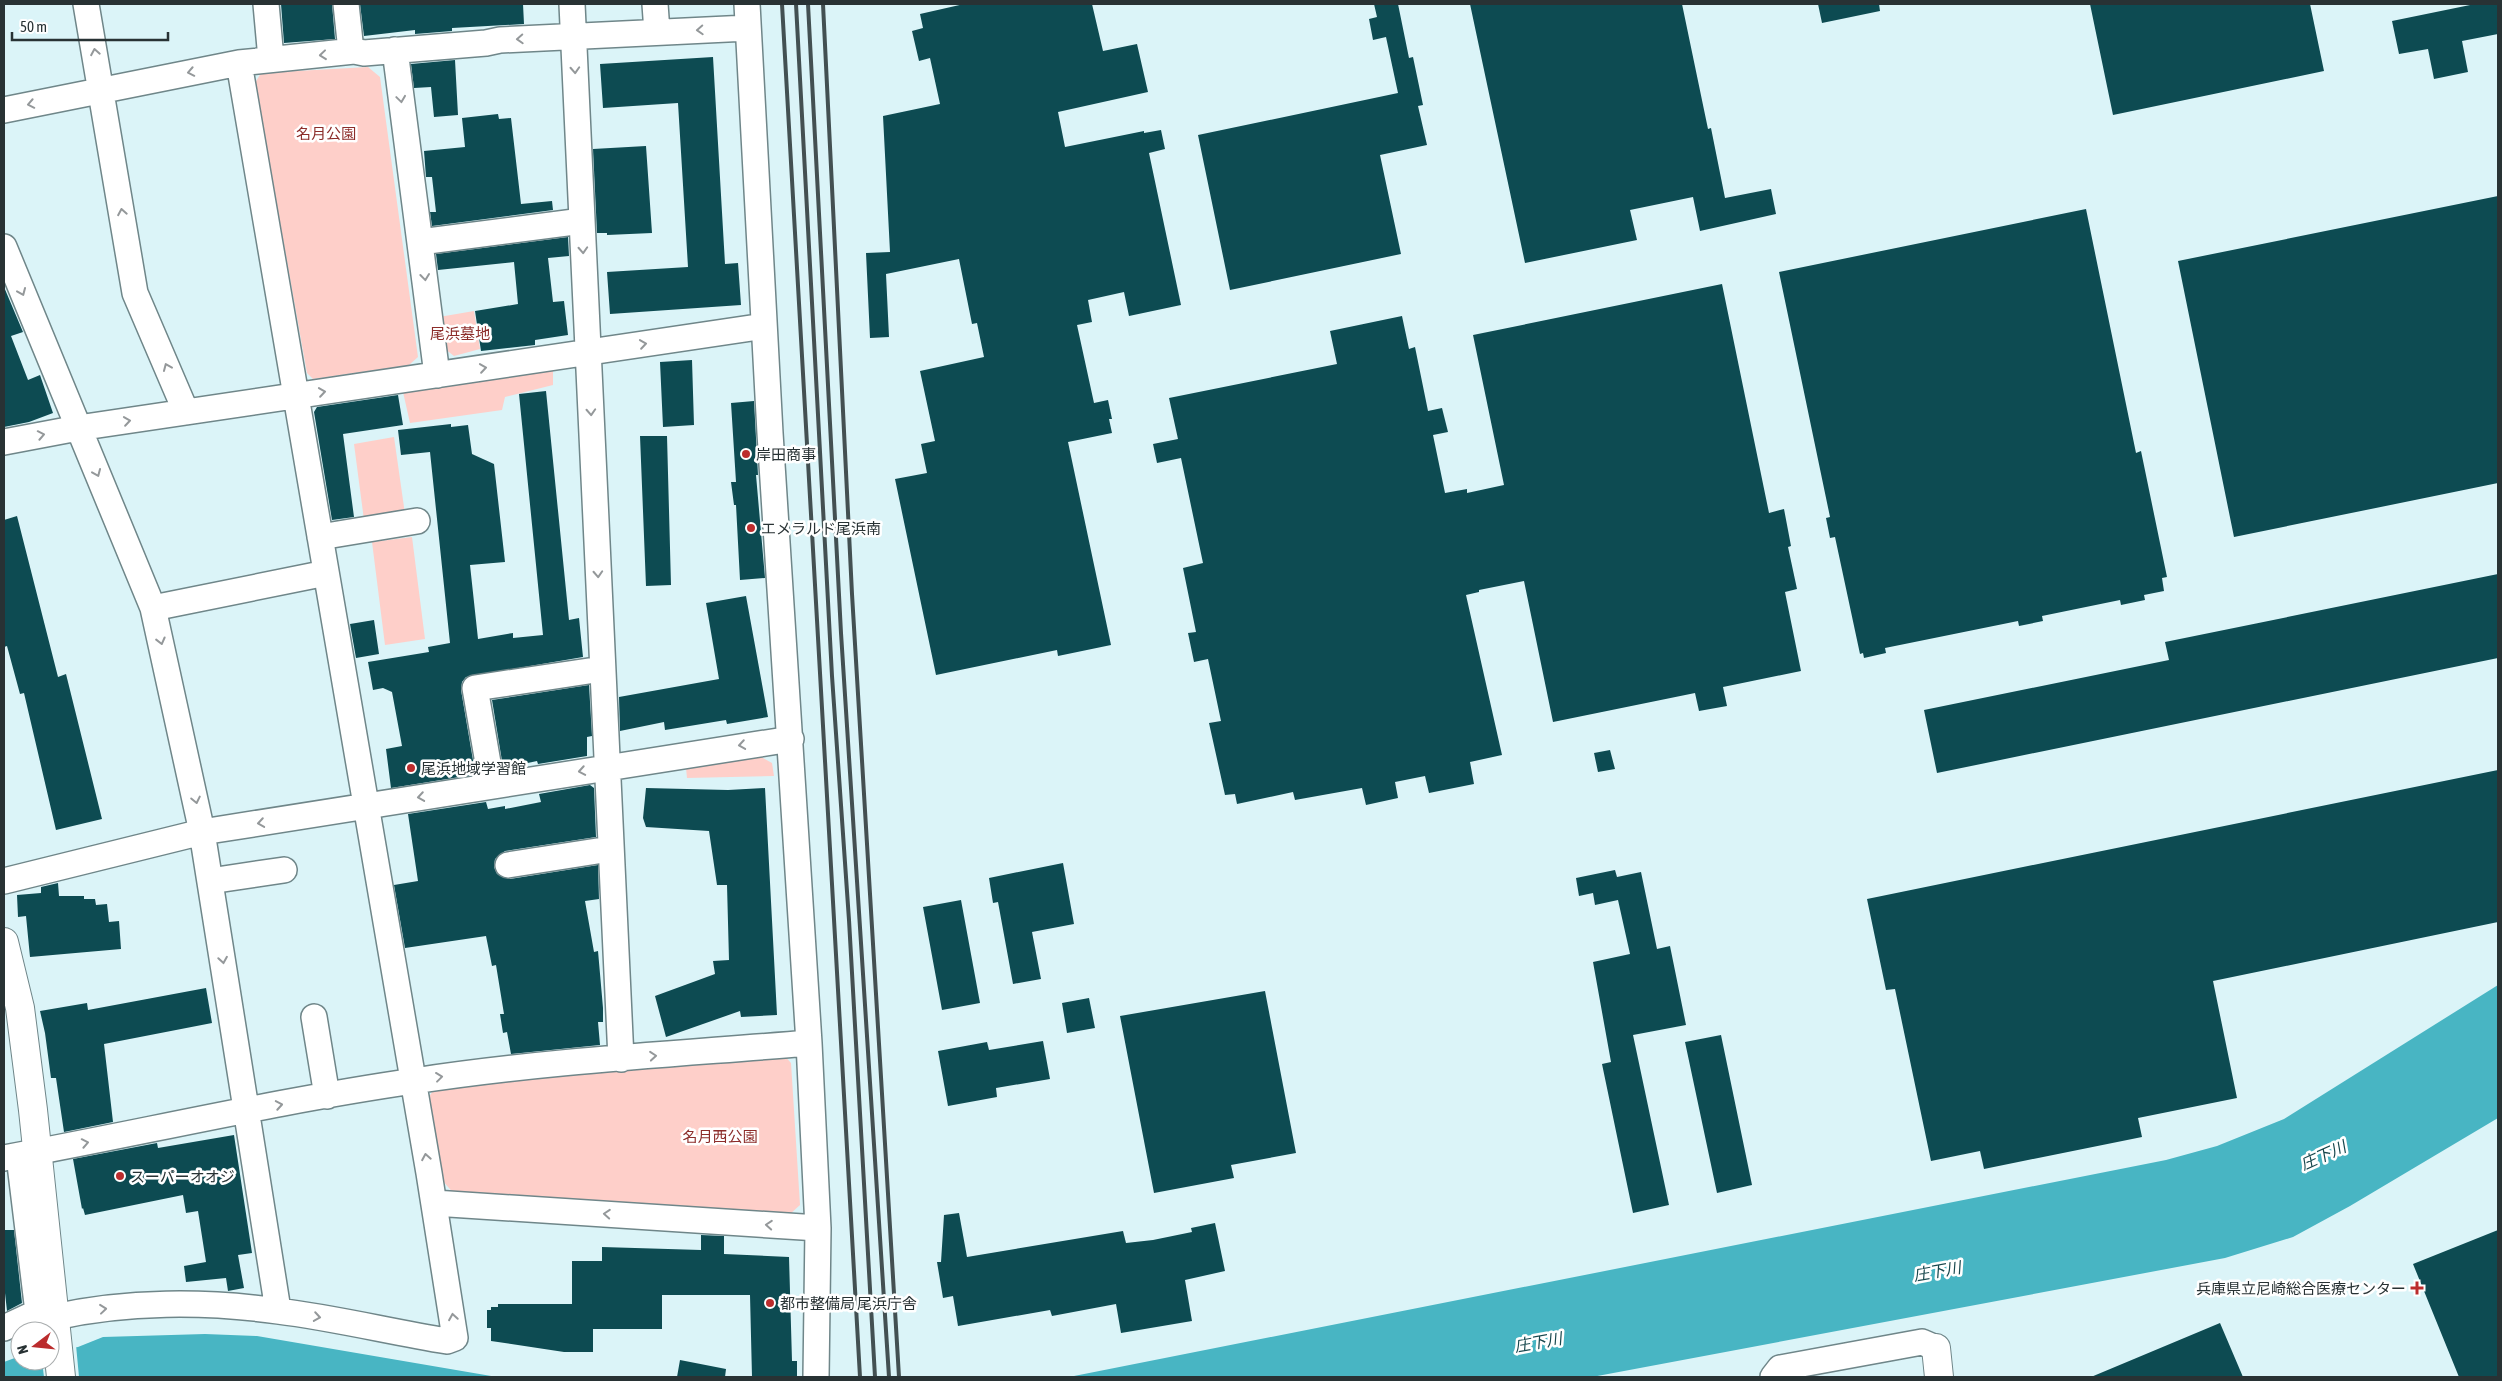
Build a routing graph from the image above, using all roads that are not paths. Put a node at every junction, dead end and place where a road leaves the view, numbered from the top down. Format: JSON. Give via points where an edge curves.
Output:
{"nodes":[{"id":1,"x":86,"y":4,"type":"edge"},
{"id":2,"x":266,"y":4,"type":"edge"},
{"id":3,"x":346,"y":4,"type":"edge"},
{"id":4,"x":572,"y":4,"type":"edge"},
{"id":5,"x":656,"y":4,"type":"edge"},
{"id":6,"x":747,"y":16,"type":"edge"},
{"id":7,"x":657,"y":32,"type":"junction"},
{"id":8,"x":574,"y":36,"type":"junction"},
{"id":9,"x":394,"y":50,"type":"junction"},
{"id":10,"x":351,"y":52,"type":"junction"},
{"id":11,"x":271,"y":59,"type":"junction"},
{"id":12,"x":239,"y":63,"type":"junction"},
{"id":13,"x":102,"y":90,"type":"junction"},
{"id":14,"x":4,"y":110,"type":"edge"},
{"id":15,"x":582,"y":221,"type":"junction"},
{"id":16,"x":420,"y":242,"type":"junction"},
{"id":17,"x":4,"y":247,"type":"edge"},
{"id":18,"x":764,"y":326,"type":"junction"},
{"id":19,"x":588,"y":353,"type":"junction"},
{"id":20,"x":437,"y":375,"type":"junction"},
{"id":21,"x":295,"y":396,"type":"junction"},
{"id":22,"x":186,"y":412,"type":"junction"},
{"id":23,"x":78,"y":428,"type":"junction"},
{"id":24,"x":4,"y":442,"type":"edge"},
{"id":25,"x":417,"y":521,"type":"dead end"},
{"id":26,"x":320,"y":537,"type":"junction"},
{"id":27,"x":326,"y":573,"type":"junction"},
{"id":28,"x":153,"y":608,"type":"junction"},
{"id":29,"x":602,"y":669,"type":"junction"},
{"id":30,"x":790,"y":739,"type":"junction"},
{"id":31,"x":606,"y":767,"type":"junction"},
{"id":32,"x":492,"y":786,"type":"junction"},
{"id":33,"x":366,"y":806,"type":"junction"},
{"id":34,"x":202,"y":832,"type":"junction"},
{"id":35,"x":610,"y":849,"type":"junction"},
{"id":36,"x":508,"y":865,"type":"dead end"},
{"id":37,"x":284,"y":870,"type":"dead end"},
{"id":38,"x":4,"y":881,"type":"edge"},
{"id":39,"x":210,"y":881,"type":"junction"},
{"id":40,"x":4,"y":942,"type":"edge"},
{"id":41,"x":9,"y":989,"type":"edge"},
{"id":42,"x":314,"y":1017,"type":"dead end"},
{"id":43,"x":809,"y":1043,"type":"junction"},
{"id":44,"x":620,"y":1059,"type":"junction"},
{"id":45,"x":413,"y":1081,"type":"junction"},
{"id":46,"x":327,"y":1096,"type":"junction"},
{"id":47,"x":247,"y":1111,"type":"junction"},
{"id":48,"x":20,"y":1155,"type":"edge"},
{"id":49,"x":434,"y":1204,"type":"junction"},
{"id":50,"x":818,"y":1228,"type":"junction"},
{"id":51,"x":278,"y":1310,"type":"junction"},
{"id":52,"x":55,"y":1321,"type":"edge"},
{"id":53,"x":60,"y":1321,"type":"edge"},
{"id":54,"x":4,"y":1328,"type":"edge"},
{"id":55,"x":1936,"y":1348,"type":"joint"},
{"id":56,"x":816,"y":1377,"type":"edge"},
{"id":57,"x":1773,"y":1377,"type":"edge"},
{"id":58,"x":1939,"y":1377,"type":"edge"}],
"edges":[{"from":13,"to":1,"type":"street","one_way":true},
{"from":2,"to":11,"type":"street"},
{"from":3,"to":10,"type":"street"},
{"from":4,"to":8,"type":"street"},
{"from":5,"to":7,"type":"street"},
{"from":6,"to":7,"type":"street","one_way":true},
{"from":6,"to":18,"type":"street"},
{"from":7,"to":8,"type":"street"},
{"from":8,"to":9,"type":"street","one_way":true},
{"from":8,"to":15,"type":"street","one_way":true},
{"from":9,"to":10,"type":"street"},
{"from":9,"to":16,"type":"street","one_way":true},
{"from":10,"to":11,"type":"street","one_way":true},
{"from":11,"to":12,"type":"street"},
{"from":12,"to":13,"type":"street","one_way":true},
{"from":12,"to":21,"type":"street"},
{"from":13,"to":14,"type":"street","one_way":true},
{"from":22,"to":13,"type":"street","one_way":true,"via":[[135,293]]},
{"from":15,"to":16,"type":"street"},
{"from":15,"to":19,"type":"street","one_way":true},
{"from":16,"to":20,"type":"street","one_way":true},
{"from":17,"to":23,"type":"street","one_way":true},
{"from":19,"to":18,"type":"street","one_way":true},
{"from":18,"to":30,"type":"street"},
{"from":20,"to":19,"type":"street","one_way":true},
{"from":19,"to":29,"type":"street","one_way":true},
{"from":21,"to":20,"type":"street","one_way":true},
{"from":21,"to":22,"type":"street"},
{"from":21,"to":26,"type":"street"},
{"from":23,"to":22,"type":"street","one_way":true},
{"from":24,"to":23,"type":"street","one_way":true},
{"from":23,"to":28,"type":"street","one_way":true},
{"from":25,"to":26,"type":"street"},
{"from":26,"to":27,"type":"street"},
{"from":27,"to":28,"type":"street"},
{"from":27,"to":33,"type":"street"},
{"from":28,"to":34,"type":"street","one_way":true},
{"from":29,"to":31,"type":"street"},
{"from":29,"to":32,"type":"street","via":[[475,688]]},
{"from":30,"to":31,"type":"street","one_way":true},
{"from":30,"to":43,"type":"street"},
{"from":31,"to":32,"type":"street","one_way":true},
{"from":31,"to":35,"type":"street"},
{"from":32,"to":33,"type":"street","one_way":true},
{"from":33,"to":34,"type":"street","one_way":true},
{"from":33,"to":45,"type":"street"},
{"from":34,"to":38,"type":"street"},
{"from":34,"to":39,"type":"street"},
{"from":35,"to":36,"type":"street"},
{"from":35,"to":44,"type":"street"},
{"from":37,"to":39,"type":"street"},
{"from":39,"to":47,"type":"street","one_way":true},
{"from":40,"to":41,"type":"street"},
{"from":41,"to":48,"type":"street","via":[[20,1008]]},
{"from":42,"to":46,"type":"street"},
{"from":44,"to":43,"type":"street","one_way":true},
{"from":43,"to":50,"type":"street"},
{"from":45,"to":44,"type":"street","one_way":true},
{"from":45,"to":46,"type":"street"},
{"from":49,"to":45,"type":"street","one_way":true},
{"from":47,"to":46,"type":"street","one_way":true},
{"from":48,"to":47,"type":"street","one_way":true},
{"from":47,"to":51,"type":"street"},
{"from":48,"to":52,"type":"street"},
{"from":48,"to":54,"type":"street","via":[[38,1312]]},
{"from":50,"to":49,"type":"street","one_way":true},
{"from":51,"to":49,"type":"street","one_way":true,"via":[[447,1341],[455,1338]]},
{"from":50,"to":56,"type":"street"},
{"from":53,"to":51,"type":"street","one_way":true,"via":[[128,1306]]},
{"from":55,"to":57,"type":"street","via":[[1922,1342],[1780,1368]]},
{"from":55,"to":58,"type":"street"}]}
